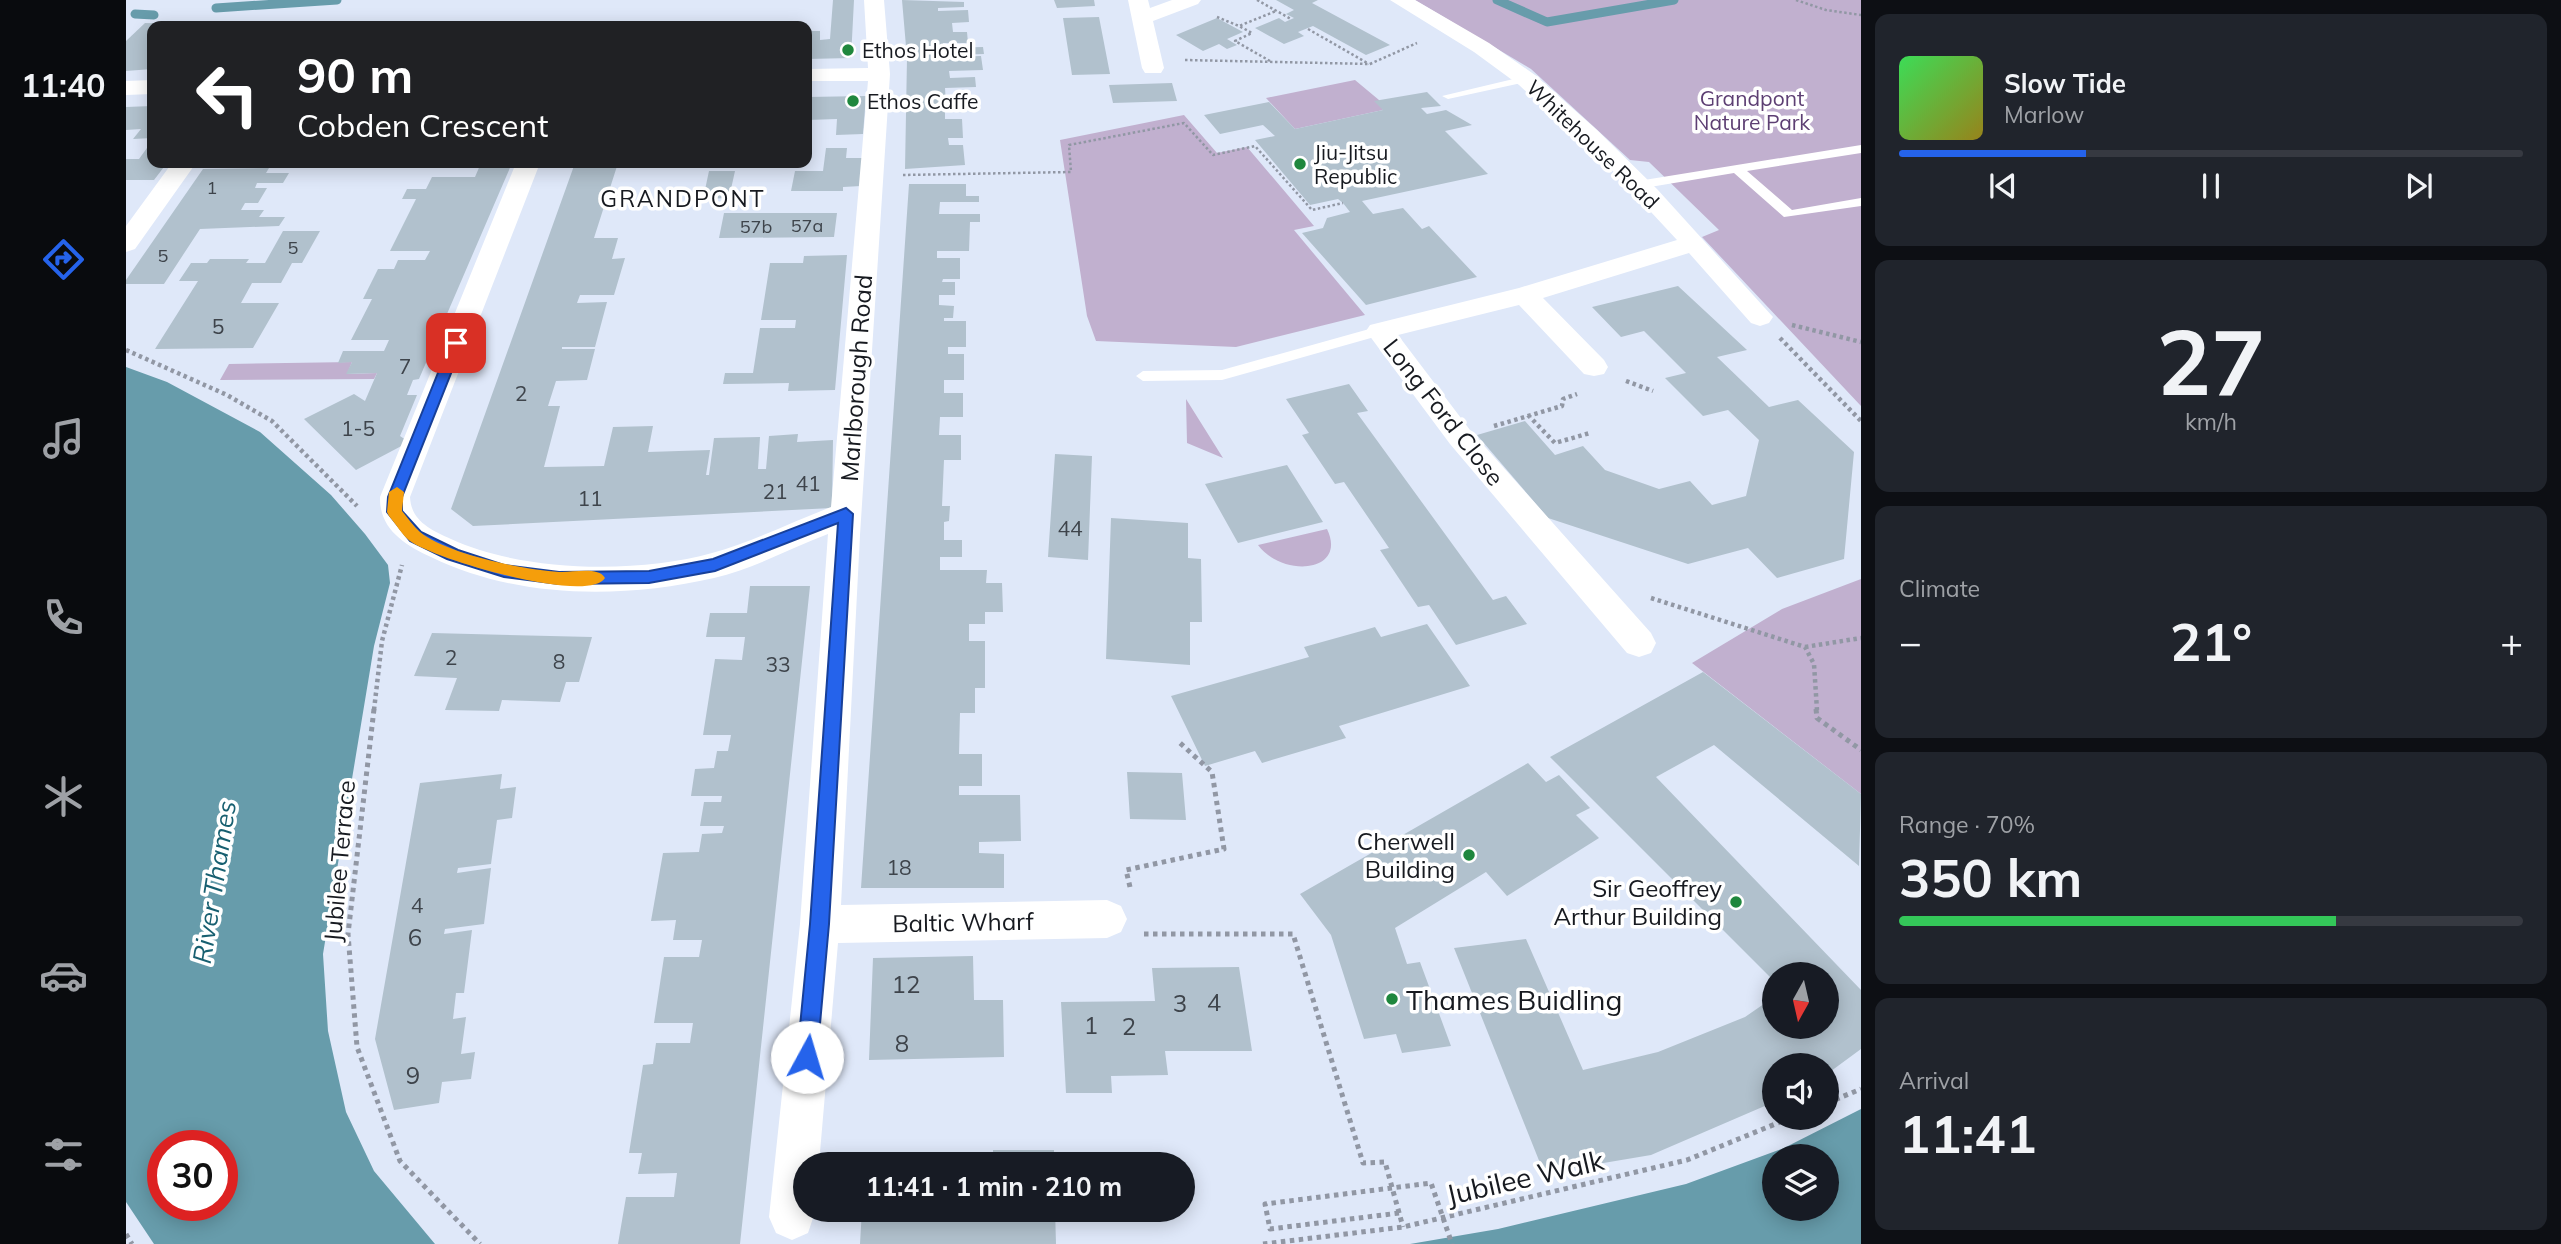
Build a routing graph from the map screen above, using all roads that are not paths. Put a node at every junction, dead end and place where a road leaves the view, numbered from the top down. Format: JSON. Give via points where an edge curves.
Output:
{"nodes":[{"id":1,"x":874,"y":0,"type":"edge"},
{"id":2,"x":1191,"y":0,"type":"edge"},
{"id":3,"x":1400,"y":0,"type":"edge"},
{"id":4,"x":1140,"y":9,"type":"edge"},
{"id":5,"x":1152,"y":64,"type":"road end"},
{"id":6,"x":879,"y":74,"type":"junction"},
{"id":7,"x":812,"y":75,"type":"edge"},
{"id":8,"x":1526,"y":79,"type":"junction"},
{"id":9,"x":147,"y":87,"type":"edge"},
{"id":10,"x":126,"y":88,"type":"edge"},
{"id":11,"x":1448,"y":96,"type":"dead end"},
{"id":12,"x":1861,"y":149,"type":"edge"},
{"id":13,"x":180,"y":168,"type":"edge"},
{"id":14,"x":526,"y":168,"type":"edge"},
{"id":15,"x":1737,"y":169,"type":"junction"},
{"id":16,"x":1638,"y":185,"type":"junction"},
{"id":17,"x":1861,"y":202,"type":"edge"},
{"id":18,"x":1694,"y":243,"type":"junction"},
{"id":19,"x":126,"y":244,"type":"edge"},
{"id":20,"x":1525,"y":295,"type":"junction"},
{"id":21,"x":1760,"y":317,"type":"road end"},
{"id":22,"x":1380,"y":331,"type":"junction"},
{"id":23,"x":1143,"y":376,"type":"dead end"},
{"id":24,"x":1590,"y":379,"type":"road end"},
{"id":25,"x":846,"y":514,"type":"junction"},
{"id":26,"x":1639,"y":643,"type":"dead end"},
{"id":27,"x":1119,"y":906,"type":"road end"},
{"id":28,"x":820,"y":924,"type":"junction"},
{"id":29,"x":792,"y":1217,"type":"dead end"}],
"edges":[{"from":1,"to":6,"type":"street","name":"Marlborough Road"},
{"from":2,"to":4,"type":"street"},
{"from":3,"to":8,"type":"street","name":"Whitehouse Road","via":[[1482,47]]},
{"from":4,"to":5,"type":"street"},
{"from":6,"to":7,"type":"street"},
{"from":6,"to":25,"type":"street","name":"Marlborough Road"},
{"from":8,"to":11,"type":"lane"},
{"from":8,"to":16,"type":"street","name":"Whitehouse Road"},
{"from":9,"to":10,"type":"street"},
{"from":12,"to":15,"type":"lane"},
{"from":13,"to":19,"type":"street"},
{"from":14,"to":25,"type":"street","via":[[395,497],[395,512],[415,537],[504,571],[559,578],[649,577],[715,565]]},
{"from":15,"to":16,"type":"lane"},
{"from":15,"to":17,"type":"lane","via":[[1789,214]]},
{"from":16,"to":18,"type":"street","name":"Whitehouse Road"},
{"from":18,"to":20,"type":"street","name":"Long Ford Close"},
{"from":18,"to":21,"type":"street","name":"Whitehouse Road"},
{"from":20,"to":22,"type":"street","name":"Long Ford Close"},
{"from":20,"to":24,"type":"street"},
{"from":22,"to":23,"type":"lane","via":[[1222,375]]},
{"from":22,"to":26,"type":"street","name":"Long Ford Close","via":[[1460,437]]},
{"from":25,"to":28,"type":"street","name":"Marlborough Road"},
{"from":27,"to":28,"type":"street","name":"Baltic Wharf"},
{"from":28,"to":29,"type":"street","name":"Marlborough Road"}]}
